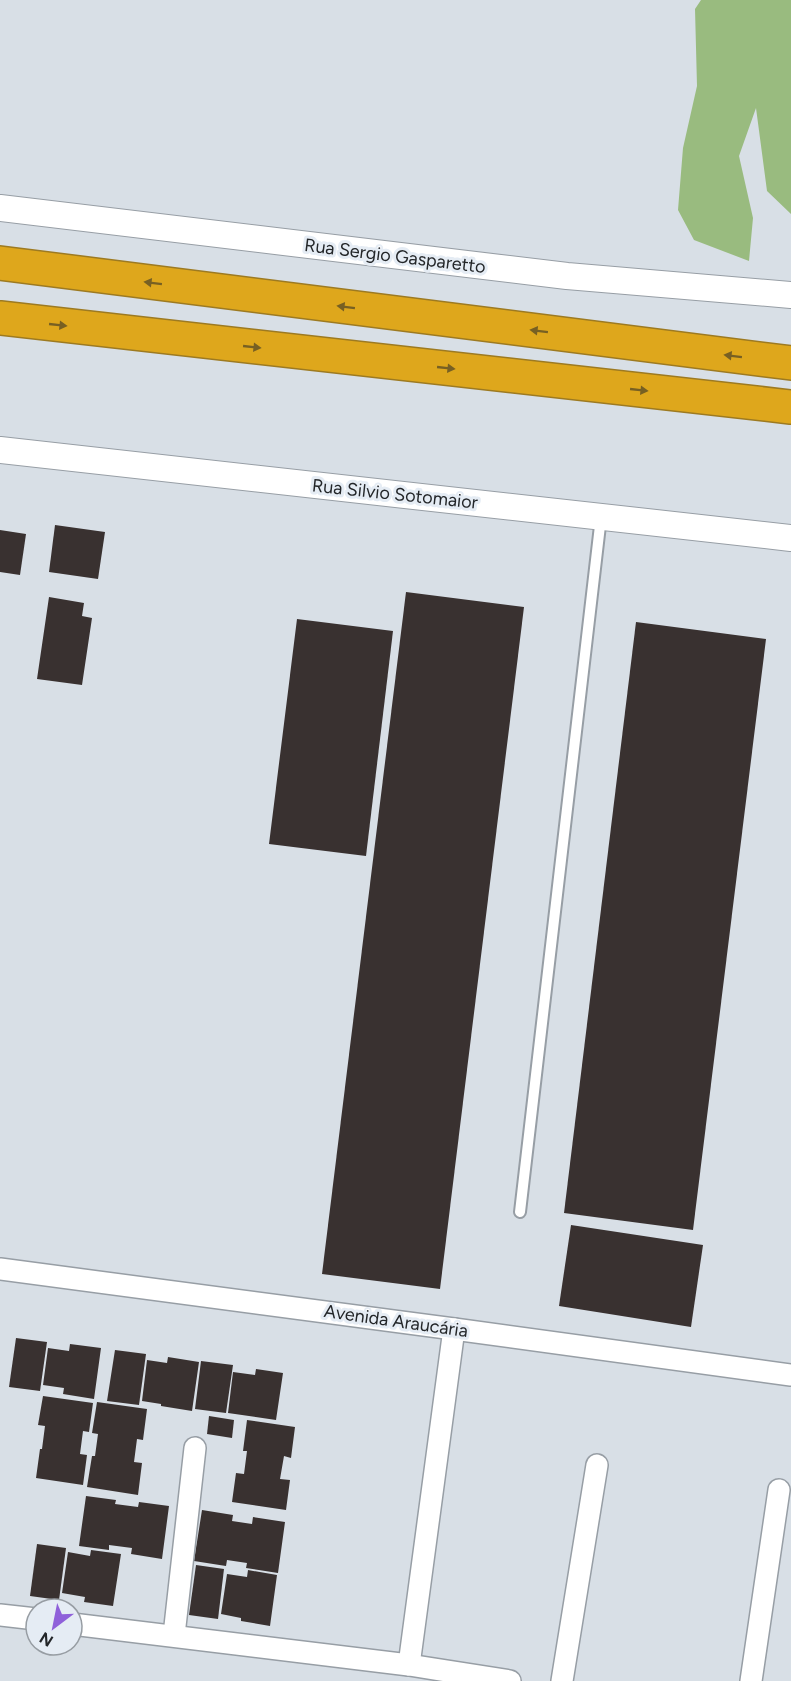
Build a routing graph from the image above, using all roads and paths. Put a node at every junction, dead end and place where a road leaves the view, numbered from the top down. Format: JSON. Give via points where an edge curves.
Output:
{"nodes":[{"id":1,"x":0,"y":208,"type":"edge"},
{"id":2,"x":0,"y":263,"type":"edge"},
{"id":3,"x":791,"y":295,"type":"edge"},
{"id":4,"x":0,"y":318,"type":"edge"},
{"id":5,"x":791,"y":363,"type":"edge"},
{"id":6,"x":791,"y":407,"type":"edge"},
{"id":7,"x":0,"y":450,"type":"edge"},
{"id":8,"x":601,"y":517,"type":"junction"},
{"id":9,"x":791,"y":538,"type":"edge"},
{"id":10,"x":520,"y":1212,"type":"dead end"},
{"id":11,"x":0,"y":1269,"type":"edge"},
{"id":12,"x":454,"y":1329,"type":"junction"},
{"id":13,"x":791,"y":1376,"type":"edge"},
{"id":14,"x":195,"y":1448,"type":"dead end"},
{"id":15,"x":597,"y":1465,"type":"dead end"},
{"id":16,"x":779,"y":1490,"type":"dead end"},
{"id":17,"x":0,"y":1615,"type":"edge"},
{"id":18,"x":24,"y":1618,"type":"edge"},
{"id":19,"x":84,"y":1624,"type":"edge"},
{"id":20,"x":174,"y":1635,"type":"junction"},
{"id":21,"x":409,"y":1665,"type":"junction"},
{"id":22,"x":510,"y":1681,"type":"edge"},
{"id":23,"x":562,"y":1681,"type":"edge"},
{"id":24,"x":751,"y":1681,"type":"edge"}],
"edges":[{"from":1,"to":3,"type":"street","name":"Rua Sergio Gasparetto","via":[[567,276]]},
{"from":5,"to":2,"type":"highway","one_way":true},
{"from":4,"to":6,"type":"highway","one_way":true},
{"from":7,"to":8,"type":"street","name":"Rua Silvio Sotomaior"},
{"from":8,"to":9,"type":"street","name":"Rua Silvio Sotomaior"},
{"from":8,"to":10,"type":"lane"},
{"from":11,"to":12,"type":"street","name":"Avenida Araucária"},
{"from":12,"to":13,"type":"street","name":"Avenida Araucária"},
{"from":12,"to":21,"type":"street"},
{"from":14,"to":20,"type":"street"},
{"from":15,"to":23,"type":"street"},
{"from":16,"to":24,"type":"street"},
{"from":17,"to":18,"type":"street"},
{"from":19,"to":20,"type":"street"},
{"from":20,"to":21,"type":"street"},
{"from":21,"to":22,"type":"street"}]}
